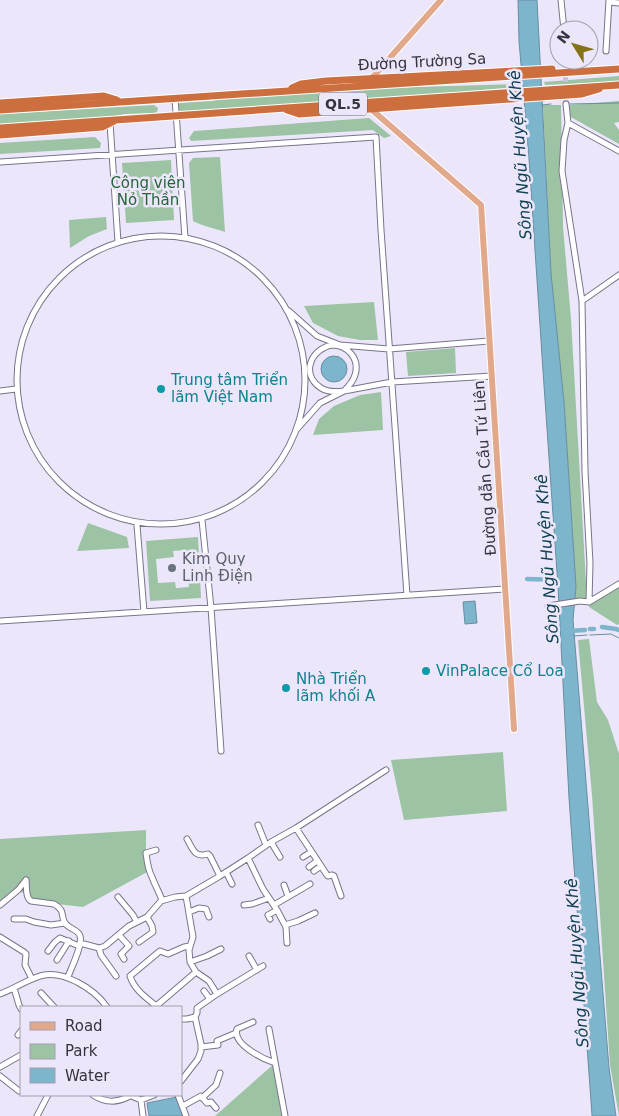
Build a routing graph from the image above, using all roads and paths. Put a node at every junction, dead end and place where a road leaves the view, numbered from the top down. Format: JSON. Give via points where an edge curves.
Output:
{"nodes":[{"id":1,"x":440,"y":0,"type":"edge"},
{"id":2,"x":561,"y":0,"type":"edge"},
{"id":3,"x":609,"y":1,"type":"edge"},
{"id":4,"x":619,"y":3,"type":"edge"},
{"id":5,"x":563,"y":20,"type":"edge"},
{"id":6,"x":606,"y":51,"type":"dead end"},
{"id":7,"x":619,"y":69,"type":"edge"},
{"id":8,"x":518,"y":73,"type":"junction"},
{"id":9,"x":372,"y":78,"type":"junction"},
{"id":10,"x":619,"y":85,"type":"edge"},
{"id":11,"x":287,"y":90,"type":"junction"},
{"id":12,"x":519,"y":96,"type":"junction"},
{"id":13,"x":175,"y":98,"type":"junction"},
{"id":14,"x":80,"y":102,"type":"junction"},
{"id":15,"x":0,"y":103,"type":"edge"},
{"id":16,"x":566,"y":104,"type":"tunnel mouth"},
{"id":17,"x":284,"y":108,"type":"junction"},
{"id":18,"x":371,"y":109,"type":"junction"},
{"id":19,"x":0,"y":110,"type":"edge"},
{"id":20,"x":176,"y":115,"type":"junction"},
{"id":21,"x":113,"y":121,"type":"junction"},
{"id":22,"x":568,"y":123,"type":"junction"},
{"id":23,"x":77,"y":126,"type":"junction"},
{"id":24,"x":0,"y":128,"type":"edge"},
{"id":25,"x":0,"y":135,"type":"edge"},
{"id":26,"x":180,"y":150,"type":"junction"},
{"id":27,"x":619,"y":151,"type":"edge"},
{"id":28,"x":112,"y":155,"type":"junction"},
{"id":29,"x":0,"y":162,"type":"edge"},
{"id":30,"x":185,"y":238,"type":"junction"},
{"id":31,"x":118,"y":242,"type":"junction"},
{"id":32,"x":619,"y":275,"type":"edge"},
{"id":33,"x":582,"y":301,"type":"junction"},
{"id":34,"x":285,"y":308,"type":"junction"},
{"id":35,"x":489,"y":341,"type":"junction"},
{"id":36,"x":340,"y":345,"type":"junction"},
{"id":37,"x":389,"y":349,"type":"junction"},
{"id":38,"x":309,"y":371,"type":"junction"},
{"id":39,"x":492,"y":376,"type":"junction"},
{"id":40,"x":392,"y":382,"type":"junction"},
{"id":41,"x":16,"y":390,"type":"junction"},
{"id":42,"x":0,"y":391,"type":"edge"},
{"id":43,"x":344,"y":391,"type":"junction"},
{"id":44,"x":295,"y":431,"type":"junction"},
{"id":45,"x":202,"y":520,"type":"junction"},
{"id":46,"x":137,"y":525,"type":"junction"},
{"id":47,"x":619,"y":584,"type":"edge"},
{"id":48,"x":505,"y":589,"type":"junction"},
{"id":49,"x":407,"y":595,"type":"junction"},
{"id":50,"x":589,"y":602,"type":"junction"},
{"id":51,"x":548,"y":606,"type":"dead end"},
{"id":52,"x":210,"y":608,"type":"junction"},
{"id":53,"x":144,"y":612,"type":"junction"},
{"id":54,"x":0,"y":621,"type":"edge"},
{"id":55,"x":514,"y":729,"type":"dead end"},
{"id":56,"x":221,"y":751,"type":"dead end"},
{"id":57,"x":386,"y":770,"type":"dead end"},
{"id":58,"x":258,"y":824,"type":"dead end"},
{"id":59,"x":296,"y":828,"type":"junction"},
{"id":60,"x":187,"y":839,"type":"dead end"},
{"id":61,"x":269,"y":843,"type":"junction"},
{"id":62,"x":156,"y":850,"type":"dead end"},
{"id":63,"x":311,"y":852,"type":"junction"},
{"id":64,"x":280,"y":857,"type":"dead end"},
{"id":65,"x":303,"y":857,"type":"dead end"},
{"id":66,"x":248,"y":858,"type":"junction"},
{"id":67,"x":318,"y":861,"type":"junction"},
{"id":68,"x":321,"y":866,"type":"junction"},
{"id":69,"x":309,"y":867,"type":"dead end"},
{"id":70,"x":314,"y":871,"type":"dead end"},
{"id":71,"x":226,"y":872,"type":"junction"},
{"id":72,"x":220,"y":876,"type":"junction"},
{"id":73,"x":232,"y":884,"type":"dead end"},
{"id":74,"x":310,"y":884,"type":"dead end"},
{"id":75,"x":284,"y":885,"type":"dead end"},
{"id":76,"x":18,"y":890,"type":"junction"},
{"id":77,"x":27,"y":895,"type":"junction"},
{"id":78,"x":186,"y":896,"type":"junction"},
{"id":79,"x":288,"y":896,"type":"junction"},
{"id":80,"x":341,"y":896,"type":"dead end"},
{"id":81,"x":118,"y":897,"type":"dead end"},
{"id":82,"x":269,"y":898,"type":"junction"},
{"id":83,"x":162,"y":900,"type":"junction"},
{"id":84,"x":0,"y":905,"type":"edge"},
{"id":85,"x":244,"y":905,"type":"dead end"},
{"id":86,"x":275,"y":907,"type":"junction"},
{"id":87,"x":189,"y":912,"type":"junction"},
{"id":88,"x":315,"y":913,"type":"dead end"},
{"id":89,"x":148,"y":917,"type":"junction"},
{"id":90,"x":209,"y":917,"type":"dead end"},
{"id":91,"x":14,"y":919,"type":"dead end"},
{"id":92,"x":270,"y":919,"type":"dead end"},
{"id":93,"x":137,"y":922,"type":"junction"},
{"id":94,"x":65,"y":923,"type":"junction"},
{"id":95,"x":285,"y":925,"type":"junction"},
{"id":96,"x":119,"y":935,"type":"junction"},
{"id":97,"x":0,"y":937,"type":"edge"},
{"id":98,"x":69,"y":941,"type":"junction"},
{"id":99,"x":139,"y":942,"type":"dead end"},
{"id":100,"x":287,"y":943,"type":"dead end"},
{"id":101,"x":80,"y":945,"type":"junction"},
{"id":102,"x":190,"y":946,"type":"junction"},
{"id":103,"x":100,"y":948,"type":"junction"},
{"id":104,"x":221,"y":949,"type":"dead end"},
{"id":105,"x":48,"y":951,"type":"dead end"},
{"id":106,"x":249,"y":956,"type":"dead end"},
{"id":107,"x":124,"y":959,"type":"dead end"},
{"id":108,"x":57,"y":960,"type":"dead end"},
{"id":109,"x":190,"y":962,"type":"junction"},
{"id":110,"x":263,"y":966,"type":"dead end"},
{"id":111,"x":257,"y":970,"type":"junction"},
{"id":112,"x":196,"y":972,"type":"junction"},
{"id":113,"x":116,"y":976,"type":"dead end"},
{"id":114,"x":68,"y":977,"type":"junction"},
{"id":115,"x":32,"y":979,"type":"junction"},
{"id":116,"x":14,"y":988,"type":"junction"},
{"id":117,"x":204,"y":991,"type":"dead end"},
{"id":118,"x":40,"y":993,"type":"dead end"},
{"id":119,"x":0,"y":994,"type":"edge"},
{"id":120,"x":217,"y":994,"type":"junction"},
{"id":121,"x":210,"y":999,"type":"junction"},
{"id":122,"x":53,"y":1006,"type":"edge"},
{"id":123,"x":106,"y":1006,"type":"edge"},
{"id":124,"x":155,"y":1006,"type":"edge"},
{"id":125,"x":20,"y":1007,"type":"edge"},
{"id":126,"x":195,"y":1017,"type":"junction"},
{"id":127,"x":182,"y":1019,"type":"edge"},
{"id":128,"x":253,"y":1022,"type":"dead end"},
{"id":129,"x":268,"y":1029,"type":"dead end"},
{"id":130,"x":236,"y":1033,"type":"junction"},
{"id":131,"x":201,"y":1047,"type":"junction"},
{"id":132,"x":20,"y":1056,"type":"edge"},
{"id":133,"x":275,"y":1063,"type":"junction"},
{"id":134,"x":0,"y":1066,"type":"edge"},
{"id":135,"x":220,"y":1073,"type":"dead end"},
{"id":136,"x":0,"y":1076,"type":"edge"},
{"id":137,"x":182,"y":1080,"type":"edge"},
{"id":138,"x":19,"y":1091,"type":"dead end"},
{"id":139,"x":47,"y":1096,"type":"edge"},
{"id":140,"x":94,"y":1096,"type":"edge"},
{"id":141,"x":126,"y":1096,"type":"edge"},
{"id":142,"x":131,"y":1096,"type":"edge"},
{"id":143,"x":151,"y":1096,"type":"edge"},
{"id":144,"x":178,"y":1096,"type":"edge"},
{"id":145,"x":202,"y":1098,"type":"junction"},
{"id":146,"x":141,"y":1100,"type":"junction"},
{"id":147,"x":183,"y":1106,"type":"junction"},
{"id":148,"x":216,"y":1108,"type":"dead end"},
{"id":149,"x":37,"y":1116,"type":"edge"},
{"id":150,"x":144,"y":1116,"type":"edge"},
{"id":151,"x":186,"y":1116,"type":"edge"},
{"id":152,"x":285,"y":1116,"type":"edge"}],
"edges":[{"from":1,"to":9,"type":"main road"},
{"from":2,"to":5,"type":"street"},
{"from":3,"to":4,"type":"street"},
{"from":3,"to":6,"type":"street"},
{"from":7,"to":8,"type":"highway","name":"Đường Trường Sa","number":"QL.5"},
{"from":8,"to":9,"type":"highway","name":"Đường Trường Sa","number":"QL.5"},
{"from":8,"to":11,"type":"highway","name":"Đường Trường Sa","number":"QL.5"},
{"from":9,"to":11,"type":"highway","name":"Đường Trường Sa","number":"QL.5","via":[[301,84]]},
{"from":10,"to":12,"type":"highway","number":"QL.5"},
{"from":11,"to":13,"type":"highway","name":"Đường Trường Sa","number":"QL.5"},
{"from":12,"to":17,"type":"highway","number":"QL.5"},
{"from":12,"to":18,"type":"highway","number":"QL.5"},
{"from":13,"to":14,"type":"highway","name":"Đường Trường Sa","number":"QL.5"},
{"from":13,"to":20,"type":"street"},
{"from":14,"to":15,"type":"highway","name":"Đường Trường Sa","number":"QL.5"},
{"from":14,"to":19,"type":"highway","name":"Đường Trường Sa","number":"QL.5"},
{"from":16,"to":22,"type":"street"},
{"from":17,"to":18,"type":"highway","number":"QL.5","via":[[299,114]]},
{"from":17,"to":20,"type":"highway","number":"QL.5"},
{"from":18,"to":35,"type":"main road","name":"Đường dẫn Cầu Tứ Liên","via":[[481,205]]},
{"from":20,"to":21,"type":"highway","number":"QL.5"},
{"from":20,"to":26,"type":"street"},
{"from":21,"to":23,"type":"highway","number":"QL.5"},
{"from":21,"to":28,"type":"street"},
{"from":22,"to":27,"type":"street"},
{"from":22,"to":33,"type":"street","via":[[562,171]]},
{"from":23,"to":24,"type":"highway","number":"QL.5"},
{"from":23,"to":25,"type":"highway","number":"QL.5"},
{"from":26,"to":28,"type":"street"},
{"from":26,"to":30,"type":"street"},
{"from":26,"to":37,"type":"street","via":[[376,137]]},
{"from":28,"to":29,"type":"street"},
{"from":28,"to":31,"type":"street"},
{"from":30,"to":31,"type":"street","via":[[137,238]]},
{"from":30,"to":34,"type":"street","via":[[217,248],[232,257],[272,289]]},
{"from":31,"to":41,"type":"street","via":[[86,257],[52,287],[23,339]]},
{"from":32,"to":33,"type":"street"},
{"from":33,"to":50,"type":"street"},
{"from":34,"to":36,"type":"street","via":[[317,336]]},
{"from":34,"to":38,"type":"street","via":[[299,331]]},
{"from":35,"to":37,"type":"street"},
{"from":35,"to":39,"type":"main road","name":"Đường dẫn Cầu Tứ Liên"},
{"from":36,"to":37,"type":"street"},
{"from":36,"to":38,"type":"street","via":[[319,350]]},
{"from":36,"to":43,"type":"street","via":[[352,354],[357,367],[353,381]]},
{"from":37,"to":40,"type":"street"},
{"from":38,"to":43,"type":"street","via":[[320,388]]},
{"from":38,"to":44,"type":"street"},
{"from":39,"to":40,"type":"street"},
{"from":39,"to":48,"type":"main road","name":"Đường dẫn Cầu Tứ Liên"},
{"from":40,"to":43,"type":"street"},
{"from":40,"to":49,"type":"street"},
{"from":41,"to":42,"type":"street"},
{"from":41,"to":46,"type":"street","via":[[31,441],[62,481],[100,513]]},
{"from":43,"to":44,"type":"street","via":[[320,403]]},
{"from":44,"to":45,"type":"street","via":[[284,454],[267,476],[248,492]]},
{"from":45,"to":46,"type":"street"},
{"from":45,"to":52,"type":"street"},
{"from":46,"to":53,"type":"street"},
{"from":47,"to":50,"type":"street"},
{"from":48,"to":49,"type":"street"},
{"from":48,"to":55,"type":"main road","name":"Đường dẫn Cầu Tứ Liên"},
{"from":49,"to":52,"type":"street"},
{"from":50,"to":51,"type":"street"},
{"from":52,"to":53,"type":"street"},
{"from":52,"to":56,"type":"street"},
{"from":53,"to":54,"type":"street"},
{"from":57,"to":59,"type":"street"},
{"from":58,"to":61,"type":"street"},
{"from":59,"to":61,"type":"street"},
{"from":59,"to":63,"type":"street"},
{"from":60,"to":72,"type":"street","via":[[195,853],[210,856]]},
{"from":61,"to":64,"type":"street"},
{"from":61,"to":66,"type":"street"},
{"from":62,"to":83,"type":"street","via":[[146,853],[146,857]]},
{"from":63,"to":65,"type":"street"},
{"from":63,"to":67,"type":"street"},
{"from":66,"to":71,"type":"street"},
{"from":66,"to":82,"type":"street"},
{"from":67,"to":68,"type":"street"},
{"from":67,"to":69,"type":"street"},
{"from":68,"to":70,"type":"street"},
{"from":68,"to":80,"type":"street","via":[[328,876],[334,876]]},
{"from":71,"to":72,"type":"street"},
{"from":71,"to":73,"type":"street"},
{"from":72,"to":78,"type":"street"},
{"from":74,"to":79,"type":"street"},
{"from":75,"to":79,"type":"street"},
{"from":76,"to":77,"type":"street"},
{"from":76,"to":77,"type":"street","via":[[26,880]]},
{"from":76,"to":84,"type":"street"},
{"from":77,"to":94,"type":"street","via":[[31,901],[57,906],[63,912]]},
{"from":78,"to":83,"type":"street"},
{"from":78,"to":87,"type":"street"},
{"from":79,"to":86,"type":"street"},
{"from":81,"to":93,"type":"street"},
{"from":82,"to":85,"type":"street"},
{"from":82,"to":86,"type":"street"},
{"from":83,"to":89,"type":"street"},
{"from":86,"to":92,"type":"street","via":[[268,915]]},
{"from":86,"to":95,"type":"street"},
{"from":87,"to":90,"type":"street","via":[[203,908]]},
{"from":87,"to":102,"type":"street","via":[[193,936]]},
{"from":88,"to":95,"type":"street"},
{"from":89,"to":93,"type":"street"},
{"from":89,"to":99,"type":"street","via":[[154,932]]},
{"from":91,"to":94,"type":"street","via":[[26,918],[51,925]]},
{"from":93,"to":96,"type":"street"},
{"from":94,"to":101,"type":"street","via":[[80,934]]},
{"from":95,"to":100,"type":"street"},
{"from":96,"to":103,"type":"street"},
{"from":96,"to":107,"type":"street","via":[[129,946],[121,954]]},
{"from":97,"to":115,"type":"street","via":[[26,954],[25,965]]},
{"from":98,"to":101,"type":"street"},
{"from":98,"to":105,"type":"street","via":[[60,938]]},
{"from":98,"to":108,"type":"street"},
{"from":101,"to":103,"type":"street"},
{"from":101,"to":114,"type":"street"},
{"from":102,"to":109,"type":"street"},
{"from":102,"to":124,"type":"street","via":[[168,954],[160,951],[130,976],[139,991]]},
{"from":103,"to":113,"type":"street","via":[[101,955]]},
{"from":104,"to":109,"type":"street"},
{"from":106,"to":111,"type":"street"},
{"from":109,"to":112,"type":"street"},
{"from":110,"to":111,"type":"street"},
{"from":111,"to":120,"type":"street"},
{"from":112,"to":120,"type":"street","via":[[209,981]]},
{"from":112,"to":124,"type":"street"},
{"from":114,"to":115,"type":"street","via":[[46,974]]},
{"from":114,"to":123,"type":"street","via":[[88,988]]},
{"from":115,"to":116,"type":"street"},
{"from":116,"to":119,"type":"street"},
{"from":116,"to":125,"type":"street"},
{"from":117,"to":121,"type":"street"},
{"from":118,"to":122,"type":"street"},
{"from":120,"to":121,"type":"street"},
{"from":121,"to":126,"type":"street","via":[[197,1008]]},
{"from":126,"to":127,"type":"street"},
{"from":126,"to":131,"type":"street"},
{"from":128,"to":130,"type":"street","via":[[239,1028]]},
{"from":129,"to":133,"type":"street"},
{"from":130,"to":131,"type":"street","via":[[217,1041],[218,1045]]},
{"from":130,"to":133,"type":"street","via":[[241,1042],[258,1056]]},
{"from":131,"to":137,"type":"street","via":[[198,1059]]},
{"from":132,"to":134,"type":"street"},
{"from":133,"to":152,"type":"street"},
{"from":135,"to":145,"type":"street","via":[[216,1085]]},
{"from":136,"to":138,"type":"street"},
{"from":139,"to":149,"type":"street"},
{"from":140,"to":141,"type":"street","via":[[106,1101]]},
{"from":142,"to":146,"type":"street"},
{"from":143,"to":146,"type":"street"},
{"from":144,"to":147,"type":"street"},
{"from":145,"to":147,"type":"street"},
{"from":145,"to":148,"type":"street"},
{"from":146,"to":150,"type":"street"},
{"from":147,"to":151,"type":"street"}]}
